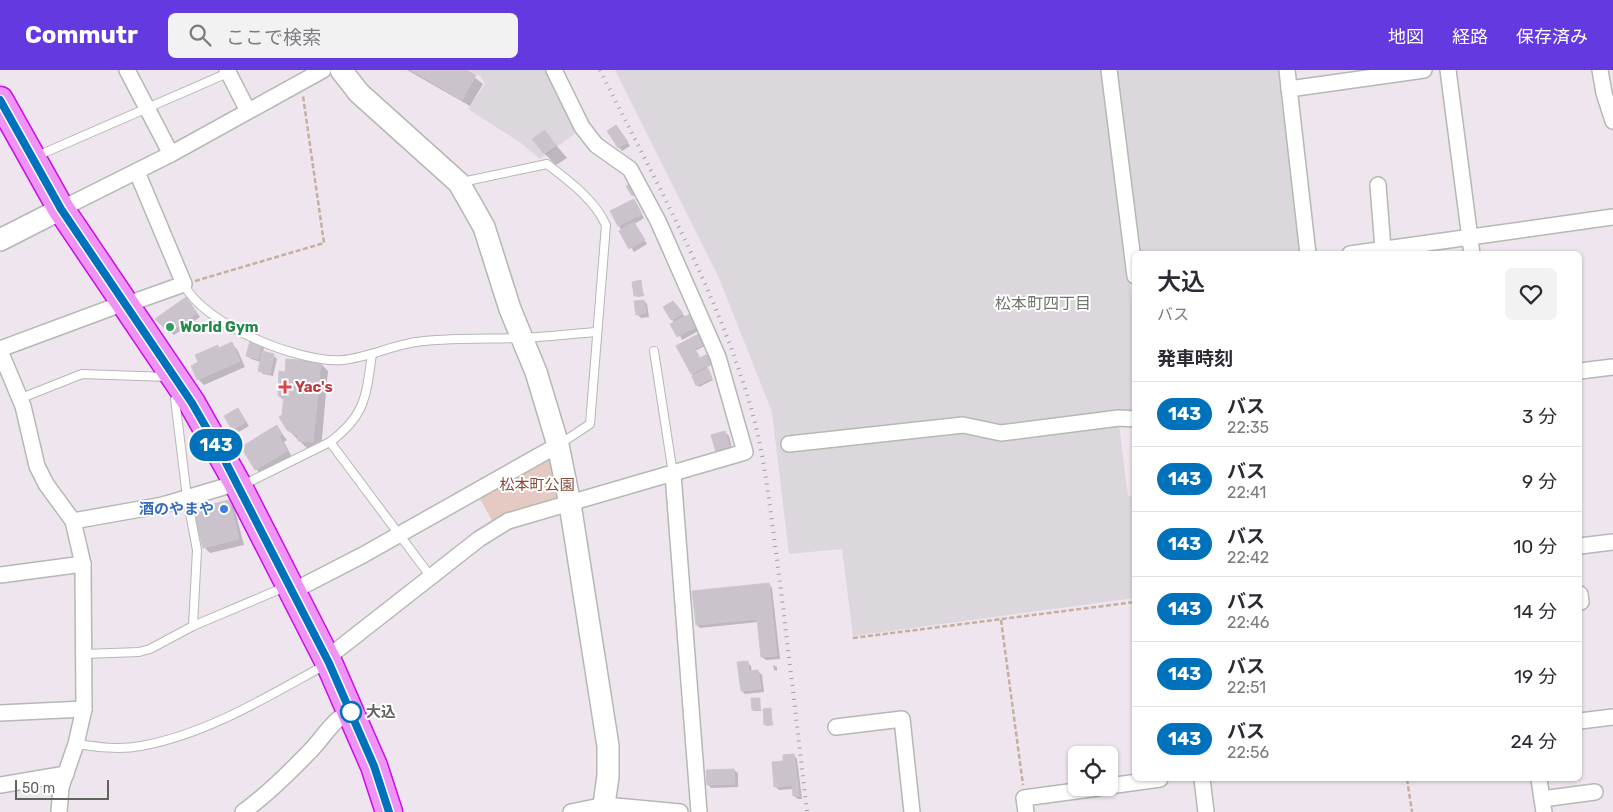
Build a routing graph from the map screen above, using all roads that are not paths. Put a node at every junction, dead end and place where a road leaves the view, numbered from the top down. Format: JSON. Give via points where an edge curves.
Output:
{"nodes":[{"id":1,"x":127,"y":70,"type":"edge"},
{"id":2,"x":323,"y":70,"type":"edge"},
{"id":3,"x":341,"y":70,"type":"edge"},
{"id":4,"x":554,"y":70,"type":"edge"},
{"id":5,"x":1109,"y":70,"type":"edge"},
{"id":6,"x":1287,"y":70,"type":"edge"},
{"id":7,"x":1424,"y":70,"type":"edge"},
{"id":8,"x":1448,"y":70,"type":"edge"},
{"id":9,"x":1600,"y":70,"type":"edge"},
{"id":10,"x":230,"y":71,"type":"edge"},
{"id":11,"x":1289,"y":89,"type":"junction"},
{"id":12,"x":0,"y":100,"type":"edge"},
{"id":13,"x":146,"y":108,"type":"junction"},
{"id":14,"x":248,"y":111,"type":"junction"},
{"id":15,"x":1613,"y":121,"type":"edge"},
{"id":16,"x":170,"y":154,"type":"junction"},
{"id":17,"x":31,"y":158,"type":"junction"},
{"id":18,"x":137,"y":172,"type":"junction"},
{"id":19,"x":459,"y":183,"type":"junction"},
{"id":20,"x":1378,"y":185,"type":"dead end"},
{"id":21,"x":61,"y":209,"type":"junction"},
{"id":22,"x":1613,"y":217,"type":"edge"},
{"id":23,"x":1470,"y":237,"type":"junction"},
{"id":24,"x":0,"y":240,"type":"edge"},
{"id":25,"x":1383,"y":249,"type":"junction"},
{"id":26,"x":1308,"y":251,"type":"edge"},
{"id":27,"x":1370,"y":251,"type":"edge"},
{"id":28,"x":1472,"y":251,"type":"edge"},
{"id":29,"x":1132,"y":252,"type":"edge"},
{"id":30,"x":184,"y":284,"type":"junction"},
{"id":31,"x":125,"y":304,"type":"junction"},
{"id":32,"x":596,"y":332,"type":"junction"},
{"id":33,"x":521,"y":338,"type":"junction"},
{"id":34,"x":0,"y":350,"type":"edge"},
{"id":35,"x":654,"y":351,"type":"dead end"},
{"id":36,"x":372,"y":354,"type":"junction"},
{"id":37,"x":1613,"y":368,"type":"edge"},
{"id":38,"x":1582,"y":371,"type":"edge"},
{"id":39,"x":179,"y":384,"type":"junction"},
{"id":40,"x":19,"y":399,"type":"junction"},
{"id":41,"x":1132,"y":419,"type":"edge"},
{"id":42,"x":330,"y":442,"type":"junction"},
{"id":43,"x":789,"y":444,"type":"dead end"},
{"id":44,"x":558,"y":445,"type":"junction"},
{"id":45,"x":673,"y":474,"type":"junction"},
{"id":46,"x":238,"y":485,"type":"junction"},
{"id":47,"x":187,"y":497,"type":"junction"},
{"id":48,"x":570,"y":504,"type":"junction"},
{"id":49,"x":73,"y":521,"type":"junction"},
{"id":50,"x":399,"y":533,"type":"junction"},
{"id":51,"x":1613,"y":542,"type":"edge"},
{"id":52,"x":1582,"y":545,"type":"edge"},
{"id":53,"x":83,"y":564,"type":"junction"},
{"id":54,"x":0,"y":575,"type":"edge"},
{"id":55,"x":430,"y":577,"type":"junction"},
{"id":56,"x":292,"y":588,"type":"junction"},
{"id":57,"x":193,"y":626,"type":"junction"},
{"id":58,"x":84,"y":654,"type":"junction"},
{"id":59,"x":328,"y":660,"type":"junction"},
{"id":60,"x":84,"y":709,"type":"junction"},
{"id":61,"x":350,"y":711,"type":"junction"},
{"id":62,"x":0,"y":713,"type":"edge"},
{"id":63,"x":1613,"y":717,"type":"edge"},
{"id":64,"x":1582,"y":721,"type":"edge"},
{"id":65,"x":836,"y":727,"type":"dead end"},
{"id":66,"x":76,"y":744,"type":"junction"},
{"id":67,"x":66,"y":774,"type":"junction"},
{"id":68,"x":1145,"y":781,"type":"edge"},
{"id":69,"x":1202,"y":781,"type":"edge"},
{"id":70,"x":1539,"y":781,"type":"edge"},
{"id":71,"x":0,"y":785,"type":"edge"},
{"id":72,"x":1118,"y":785,"type":"edge"},
{"id":73,"x":1595,"y":792,"type":"dead end"},
{"id":74,"x":1068,"y":795,"type":"edge"},
{"id":75,"x":1025,"y":805,"type":"edge"},
{"id":76,"x":1543,"y":806,"type":"edge"},
{"id":77,"x":604,"y":809,"type":"edge"},
{"id":78,"x":58,"y":812,"type":"edge"},
{"id":79,"x":242,"y":812,"type":"edge"},
{"id":80,"x":389,"y":812,"type":"edge"},
{"id":81,"x":571,"y":812,"type":"edge"},
{"id":82,"x":680,"y":812,"type":"edge"},
{"id":83,"x":699,"y":812,"type":"edge"},
{"id":84,"x":912,"y":812,"type":"edge"},
{"id":85,"x":1206,"y":812,"type":"edge"}],
"edges":[{"from":1,"to":13,"type":"street"},
{"from":2,"to":14,"type":"street"},
{"from":3,"to":19,"type":"street","via":[[359,93]]},
{"from":4,"to":45,"type":"street","via":[[582,126],[596,145],[630,169],[658,221],[718,357],[745,452]]},
{"from":5,"to":29,"type":"street"},
{"from":6,"to":11,"type":"street"},
{"from":7,"to":11,"type":"street"},
{"from":8,"to":23,"type":"street"},
{"from":9,"to":15,"type":"street"},
{"from":10,"to":13,"type":"lane"},
{"from":10,"to":14,"type":"street"},
{"from":11,"to":26,"type":"street"},
{"from":12,"to":17,"type":"highway"},
{"from":13,"to":16,"type":"street"},
{"from":13,"to":17,"type":"lane"},
{"from":14,"to":16,"type":"street"},
{"from":16,"to":18,"type":"street"},
{"from":17,"to":21,"type":"highway"},
{"from":18,"to":21,"type":"street"},
{"from":18,"to":30,"type":"street"},
{"from":19,"to":32,"type":"lane","via":[[547,164],[594,204],[606,225]]},
{"from":19,"to":33,"type":"street","via":[[484,227]]},
{"from":20,"to":25,"type":"street"},
{"from":21,"to":24,"type":"street"},
{"from":21,"to":31,"type":"highway"},
{"from":22,"to":23,"type":"street"},
{"from":23,"to":25,"type":"street"},
{"from":23,"to":28,"type":"street"},
{"from":25,"to":27,"type":"street"},
{"from":30,"to":31,"type":"street"},
{"from":30,"to":36,"type":"lane","via":[[200,304],[229,325],[284,351],[324,360]]},
{"from":31,"to":34,"type":"street"},
{"from":31,"to":39,"type":"highway"},
{"from":32,"to":33,"type":"lane"},
{"from":32,"to":44,"type":"lane","via":[[590,424]]},
{"from":33,"to":36,"type":"lane","via":[[422,341]]},
{"from":33,"to":44,"type":"street","via":[[536,372]]},
{"from":34,"to":40,"type":"street"},
{"from":35,"to":45,"type":"lane"},
{"from":36,"to":42,"type":"lane","via":[[362,406],[342,433]]},
{"from":37,"to":38,"type":"street"},
{"from":39,"to":40,"type":"lane","via":[[82,374]]},
{"from":39,"to":46,"type":"highway"},
{"from":39,"to":47,"type":"lane","via":[[175,399]]},
{"from":40,"to":49,"type":"street","via":[[37,466]]},
{"from":41,"to":43,"type":"street","via":[[1001,434],[963,425]]},
{"from":42,"to":46,"type":"lane"},
{"from":42,"to":50,"type":"lane"},
{"from":44,"to":48,"type":"street"},
{"from":44,"to":50,"type":"street"},
{"from":45,"to":48,"type":"street"},
{"from":45,"to":83,"type":"street"},
{"from":46,"to":47,"type":"street"},
{"from":46,"to":56,"type":"highway"},
{"from":47,"to":49,"type":"street"},
{"from":47,"to":57,"type":"lane","via":[[197,550]]},
{"from":48,"to":55,"type":"street","via":[[522,515],[502,524]]},
{"from":48,"to":77,"type":"street","via":[[608,746]]},
{"from":49,"to":53,"type":"street"},
{"from":50,"to":55,"type":"lane"},
{"from":50,"to":56,"type":"street","via":[[364,555]]},
{"from":51,"to":52,"type":"street"},
{"from":53,"to":54,"type":"street"},
{"from":53,"to":58,"type":"street"},
{"from":55,"to":59,"type":"street"},
{"from":56,"to":57,"type":"lane"},
{"from":56,"to":59,"type":"highway"},
{"from":57,"to":58,"type":"lane","via":[[139,652]]},
{"from":58,"to":60,"type":"street"},
{"from":59,"to":61,"type":"highway"},
{"from":59,"to":66,"type":"lane","via":[[238,713],[181,734],[140,746],[104,748]]},
{"from":60,"to":62,"type":"street"},
{"from":60,"to":66,"type":"street"},
{"from":61,"to":79,"type":"street","via":[[337,719],[261,799]]},
{"from":61,"to":80,"type":"highway","via":[[374,766]]},
{"from":63,"to":64,"type":"street"},
{"from":65,"to":84,"type":"street","via":[[902,719]]},
{"from":66,"to":67,"type":"street"},
{"from":67,"to":71,"type":"street"},
{"from":67,"to":78,"type":"street"},
{"from":68,"to":72,"type":"street"},
{"from":69,"to":85,"type":"street"},
{"from":70,"to":76,"type":"street"},
{"from":73,"to":76,"type":"street"},
{"from":74,"to":75,"type":"street"},
{"from":77,"to":81,"type":"street"},
{"from":77,"to":82,"type":"street"}]}
